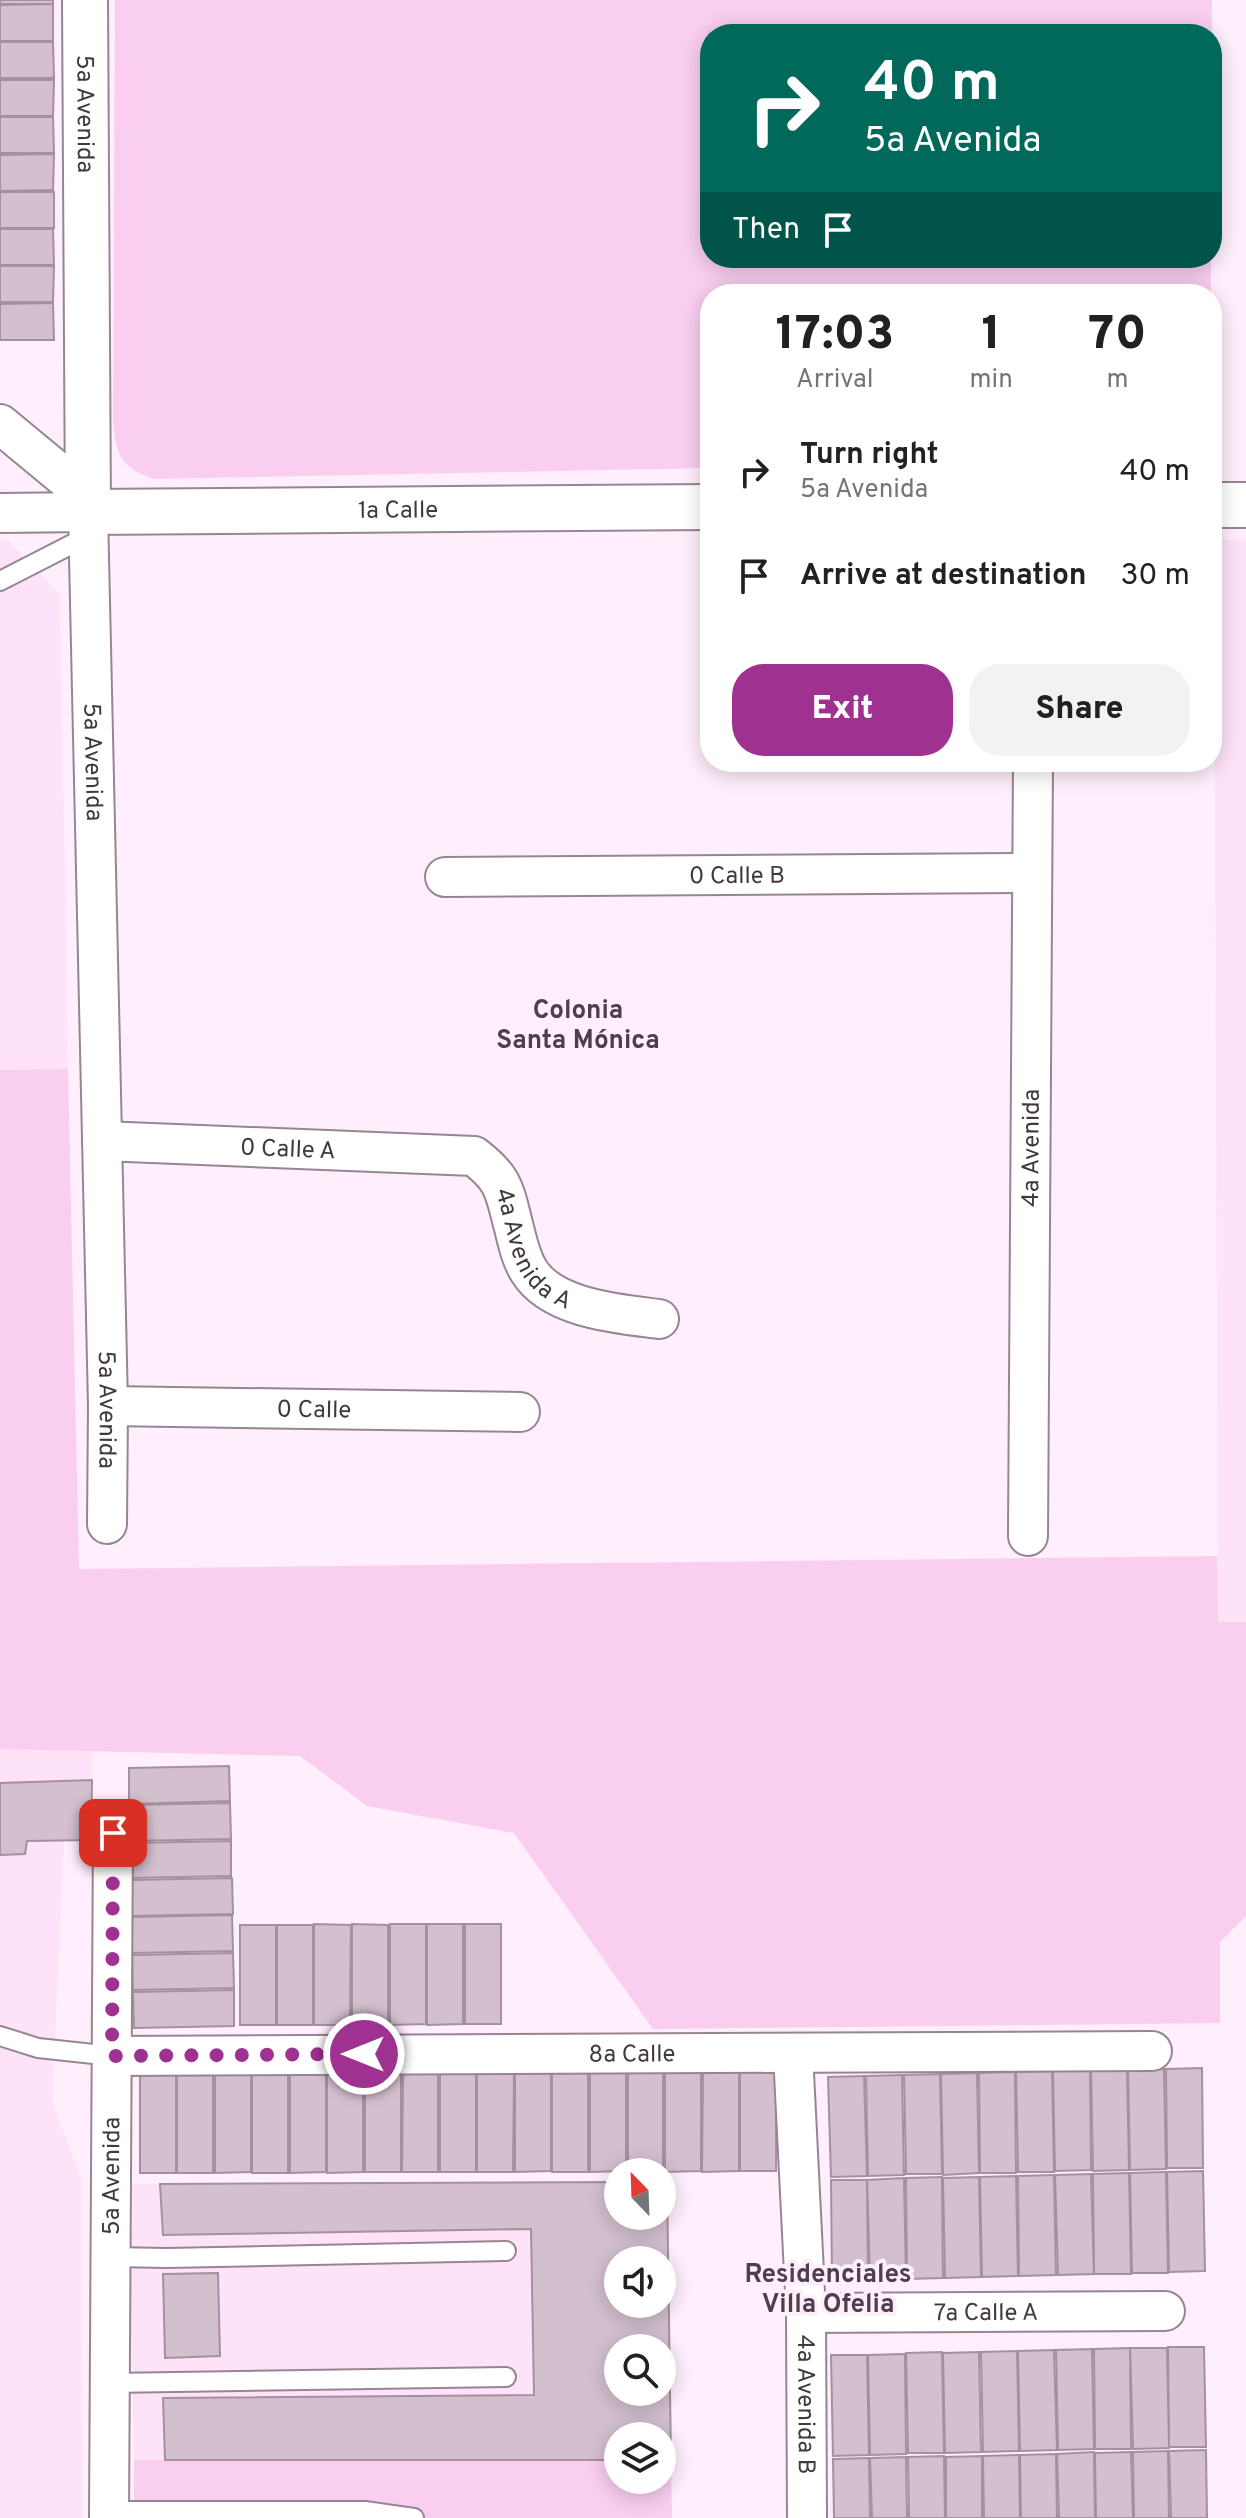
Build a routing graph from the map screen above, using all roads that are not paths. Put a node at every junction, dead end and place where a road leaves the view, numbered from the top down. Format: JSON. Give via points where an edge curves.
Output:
{"nodes":[{"id":1,"x":85,"y":0,"type":"edge"},
{"id":2,"x":0,"y":424,"type":"edge"},
{"id":3,"x":1222,"y":505,"type":"edge"},
{"id":4,"x":1246,"y":505,"type":"edge"},
{"id":5,"x":700,"y":507,"type":"edge"},
{"id":6,"x":0,"y":513,"type":"edge"},
{"id":7,"x":88,"y":515,"type":"junction"},
{"id":8,"x":0,"y":581,"type":"edge"},
{"id":9,"x":1033,"y":772,"type":"edge"},
{"id":10,"x":1031,"y":873,"type":"junction"},
{"id":11,"x":445,"y":877,"type":"dead end"},
{"id":12,"x":102,"y":1141,"type":"junction"},
{"id":13,"x":474,"y":1156,"type":"joint"},
{"id":14,"x":659,"y":1319,"type":"dead end"},
{"id":15,"x":108,"y":1406,"type":"junction"},
{"id":16,"x":520,"y":1412,"type":"dead end"},
{"id":17,"x":107,"y":1524,"type":"dead end"},
{"id":18,"x":1028,"y":1536,"type":"dead end"},
{"id":19,"x":113,"y":1833,"type":"dead end"},
{"id":20,"x":0,"y":2036,"type":"edge"},
{"id":21,"x":1152,"y":2051,"type":"dead end"},
{"id":22,"x":793,"y":2053,"type":"junction"},
{"id":23,"x":112,"y":2056,"type":"junction"},
{"id":24,"x":506,"y":2251,"type":"dead end"},
{"id":25,"x":111,"y":2257,"type":"junction"},
{"id":26,"x":1165,"y":2311,"type":"dead end"},
{"id":27,"x":806,"y":2313,"type":"junction"},
{"id":28,"x":506,"y":2377,"type":"dead end"},
{"id":29,"x":110,"y":2383,"type":"junction"},
{"id":30,"x":109,"y":2514,"type":"edge"},
{"id":31,"x":414,"y":2518,"type":"edge"},
{"id":32,"x":807,"y":2518,"type":"edge"}],
"edges":[{"from":1,"to":7,"type":"street","name":"5a Avenida"},
{"from":2,"to":7,"type":"street"},
{"from":3,"to":4,"type":"street"},
{"from":5,"to":7,"type":"street","name":"1a Calle"},
{"from":6,"to":7,"type":"street"},
{"from":7,"to":8,"type":"lane"},
{"from":7,"to":12,"type":"street","name":"5a Avenida"},
{"from":9,"to":10,"type":"street","name":"4a Avenida"},
{"from":10,"to":11,"type":"street","name":"0 Calle B"},
{"from":10,"to":18,"type":"street","name":"4a Avenida"},
{"from":12,"to":13,"type":"street","name":"0 Calle A"},
{"from":12,"to":15,"type":"street","name":"5a Avenida"},
{"from":13,"to":14,"type":"street","name":"4a Avenida A","via":[[494,1172],[505,1192],[530,1274],[578,1305]]},
{"from":15,"to":16,"type":"street","name":"0 Calle"},
{"from":15,"to":17,"type":"street","name":"5a Avenida"},
{"from":19,"to":23,"type":"street","name":"5a Avenida"},
{"from":20,"to":23,"type":"lane","via":[[38,2048]]},
{"from":21,"to":22,"type":"street","name":"8a Calle"},
{"from":22,"to":23,"type":"street","name":"8a Calle"},
{"from":22,"to":27,"type":"street","name":"4a Avenida B"},
{"from":23,"to":25,"type":"street","name":"5a Avenida"},
{"from":24,"to":25,"type":"lane"},
{"from":25,"to":29,"type":"street","name":"5a Avenida"},
{"from":26,"to":27,"type":"street","name":"7a Calle A"},
{"from":27,"to":32,"type":"street","name":"4a Avenida B"},
{"from":28,"to":29,"type":"lane"},
{"from":29,"to":30,"type":"street","name":"5a Avenida"},
{"from":30,"to":31,"type":"lane","via":[[365,2511]]}]}
